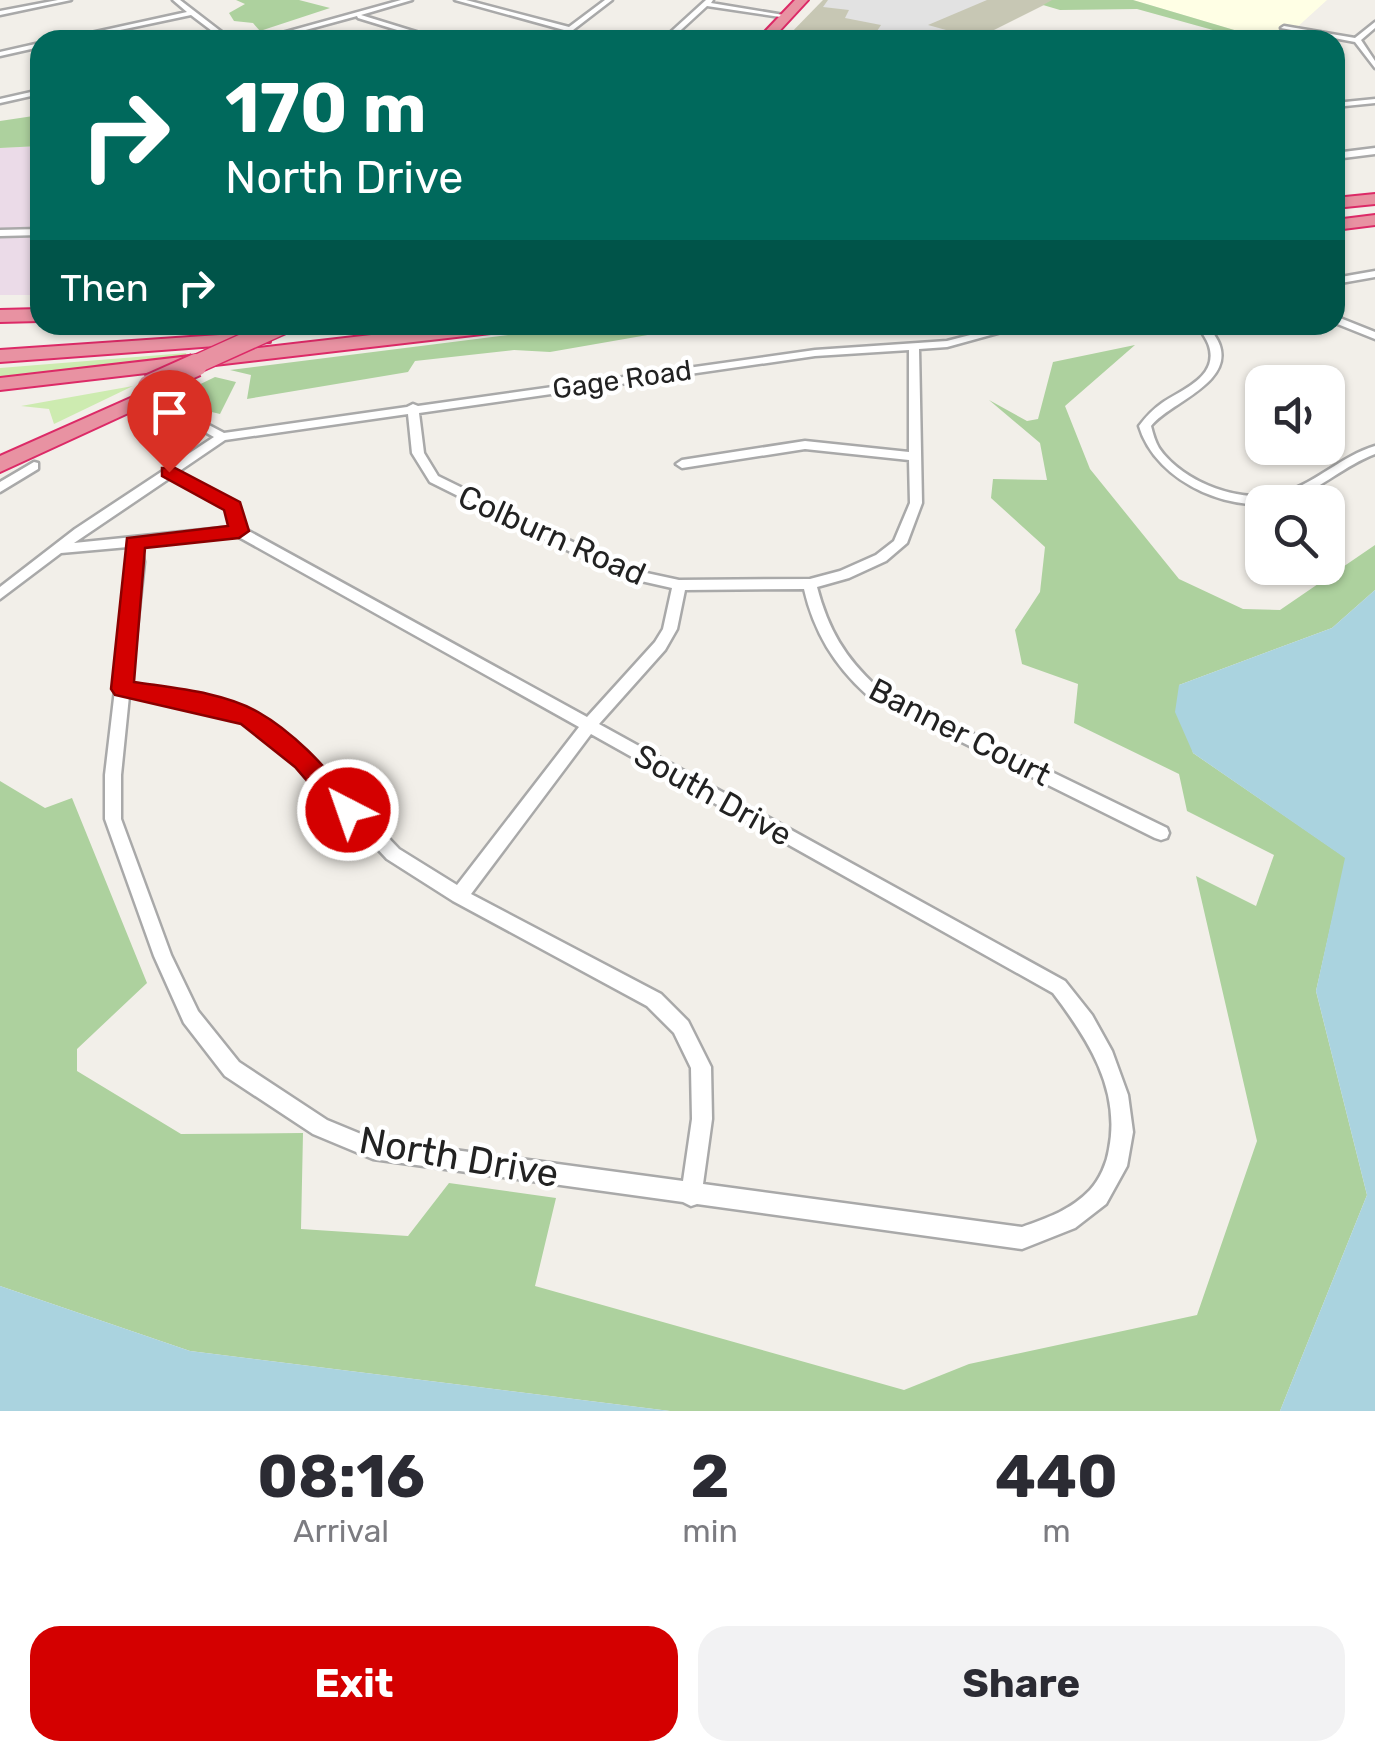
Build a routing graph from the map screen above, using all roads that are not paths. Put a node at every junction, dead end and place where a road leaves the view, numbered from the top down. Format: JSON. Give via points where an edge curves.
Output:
{"nodes":[{"id":1,"x":68,"y":0,"type":"edge"},
{"id":2,"x":176,"y":0,"type":"edge"},
{"id":3,"x":408,"y":0,"type":"edge"},
{"id":4,"x":458,"y":0,"type":"edge"},
{"id":5,"x":609,"y":0,"type":"edge"},
{"id":6,"x":802,"y":0,"type":"edge"},
{"id":7,"x":812,"y":0,"type":"edge"},
{"id":8,"x":708,"y":2,"type":"edge"},
{"id":9,"x":192,"y":12,"type":"junction"},
{"id":10,"x":0,"y":14,"type":"edge"},
{"id":11,"x":360,"y":16,"type":"junction"},
{"id":12,"x":787,"y":16,"type":"junction"},
{"id":13,"x":1375,"y":24,"type":"edge"},
{"id":14,"x":1284,"y":28,"type":"dead end"},
{"id":15,"x":570,"y":29,"type":"joint"},
{"id":16,"x":109,"y":30,"type":"edge"},
{"id":17,"x":215,"y":30,"type":"edge"},
{"id":18,"x":302,"y":30,"type":"edge"},
{"id":19,"x":406,"y":30,"type":"edge"},
{"id":20,"x":677,"y":30,"type":"edge"},
{"id":21,"x":774,"y":30,"type":"edge"},
{"id":22,"x":785,"y":30,"type":"edge"},
{"id":23,"x":1296,"y":30,"type":"edge"},
{"id":24,"x":1345,"y":38,"type":"edge"},
{"id":25,"x":1357,"y":40,"type":"junction"},
{"id":26,"x":30,"y":47,"type":"edge"},
{"id":27,"x":0,"y":54,"type":"edge"},
{"id":28,"x":1373,"y":62,"type":"edge"},
{"id":29,"x":30,"y":94,"type":"edge"},
{"id":30,"x":1375,"y":100,"type":"edge"},
{"id":31,"x":0,"y":101,"type":"edge"},
{"id":32,"x":1345,"y":103,"type":"edge"},
{"id":33,"x":1375,"y":152,"type":"edge"},
{"id":34,"x":1345,"y":155,"type":"edge"},
{"id":35,"x":1375,"y":188,"type":"edge"},
{"id":36,"x":1345,"y":191,"type":"edge"},
{"id":37,"x":1375,"y":199,"type":"edge"},
{"id":38,"x":1345,"y":202,"type":"edge"},
{"id":39,"x":1375,"y":210,"type":"edge"},
{"id":40,"x":1345,"y":214,"type":"edge"},
{"id":41,"x":1375,"y":220,"type":"edge"},
{"id":42,"x":1345,"y":224,"type":"edge"},
{"id":43,"x":30,"y":232,"type":"edge"},
{"id":44,"x":0,"y":233,"type":"edge"},
{"id":45,"x":1375,"y":274,"type":"edge"},
{"id":46,"x":1345,"y":279,"type":"edge"},
{"id":47,"x":30,"y":315,"type":"edge"},
{"id":48,"x":0,"y":316,"type":"edge"},
{"id":49,"x":1345,"y":322,"type":"edge"},
{"id":50,"x":90,"y":335,"type":"edge"},
{"id":51,"x":256,"y":335,"type":"edge"},
{"id":52,"x":278,"y":335,"type":"edge"},
{"id":53,"x":283,"y":335,"type":"edge"},
{"id":54,"x":440,"y":335,"type":"edge"},
{"id":55,"x":975,"y":335,"type":"edge"},
{"id":56,"x":1208,"y":335,"type":"edge"},
{"id":57,"x":1375,"y":336,"type":"edge"},
{"id":58,"x":0,"y":340,"type":"edge"},
{"id":59,"x":914,"y":348,"type":"junction"},
{"id":60,"x":0,"y":359,"type":"edge"},
{"id":61,"x":146,"y":378,"type":"junction"},
{"id":62,"x":0,"y":387,"type":"edge"},
{"id":63,"x":413,"y":407,"type":"junction"},
{"id":64,"x":182,"y":415,"type":"dead end"},
{"id":65,"x":222,"y":437,"type":"junction"},
{"id":66,"x":1375,"y":450,"type":"edge"},
{"id":67,"x":0,"y":454,"type":"edge"},
{"id":68,"x":916,"y":457,"type":"junction"},
{"id":69,"x":682,"y":464,"type":"dead end"},
{"id":70,"x":0,"y":466,"type":"edge"},
{"id":71,"x":34,"y":466,"type":"dead end"},
{"id":72,"x":169,"y":472,"type":"junction"},
{"id":73,"x":0,"y":488,"type":"edge"},
{"id":74,"x":239,"y":531,"type":"junction"},
{"id":75,"x":134,"y":542,"type":"junction"},
{"id":76,"x":59,"y":549,"type":"junction"},
{"id":77,"x":810,"y":584,"type":"junction"},
{"id":78,"x":679,"y":585,"type":"junction"},
{"id":79,"x":0,"y":593,"type":"edge"},
{"id":80,"x":122,"y":689,"type":"junction"},
{"id":81,"x":589,"y":726,"type":"junction"},
{"id":82,"x":1161,"y":833,"type":"dead end"},
{"id":83,"x":459,"y":896,"type":"junction"},
{"id":84,"x":1120,"y":1116,"type":"joint"},
{"id":85,"x":691,"y":1196,"type":"junction"}],
"edges":[{"from":1,"to":10,"type":"street"},
{"from":2,"to":9,"type":"street"},
{"from":3,"to":11,"type":"street"},
{"from":4,"to":15,"type":"street"},
{"from":5,"to":15,"type":"street"},
{"from":6,"to":12,"type":"highway"},
{"from":7,"to":22,"type":"highway"},
{"from":8,"to":12,"type":"street"},
{"from":8,"to":20,"type":"street"},
{"from":9,"to":16,"type":"street"},
{"from":9,"to":17,"type":"street"},
{"from":11,"to":18,"type":"street"},
{"from":11,"to":19,"type":"street"},
{"from":12,"to":21,"type":"highway"},
{"from":13,"to":25,"type":"street"},
{"from":14,"to":23,"type":"street"},
{"from":24,"to":25,"type":"street"},
{"from":25,"to":28,"type":"street"},
{"from":26,"to":27,"type":"street"},
{"from":29,"to":31,"type":"street"},
{"from":30,"to":32,"type":"street"},
{"from":33,"to":34,"type":"street"},
{"from":35,"to":36,"type":"highway"},
{"from":37,"to":38,"type":"highway"},
{"from":39,"to":40,"type":"highway"},
{"from":41,"to":42,"type":"highway"},
{"from":43,"to":44,"type":"street"},
{"from":45,"to":46,"type":"street"},
{"from":47,"to":48,"type":"highway"},
{"from":49,"to":57,"type":"street"},
{"from":50,"to":58,"type":"highway"},
{"from":51,"to":61,"type":"highway","bridge":true},
{"from":52,"to":60,"type":"highway"},
{"from":53,"to":70,"type":"highway"},
{"from":54,"to":61,"type":"highway"},
{"from":55,"to":59,"type":"street","name":"Gage Road"},
{"from":56,"to":66,"type":"street","via":[[1216,350],[1211,374],[1159,408],[1145,426],[1165,465],[1228,495],[1274,500]]},
{"from":59,"to":63,"type":"street","name":"Gage Road","via":[[815,353]]},
{"from":59,"to":68,"type":"street","name":"Colburn Road"},
{"from":61,"to":62,"type":"highway"},
{"from":61,"to":67,"type":"highway"},
{"from":63,"to":65,"type":"street","name":"Gage Road"},
{"from":63,"to":78,"type":"street","name":"Colburn Road","via":[[418,454],[434,479],[624,573]]},
{"from":64,"to":65,"type":"street"},
{"from":65,"to":72,"type":"street"},
{"from":68,"to":69,"type":"street","via":[[805,445]]},
{"from":68,"to":77,"type":"street","name":"Colburn Road","via":[[916,503],[900,543],[861,568]]},
{"from":71,"to":73,"type":"street"},
{"from":72,"to":74,"type":"street","via":[[233,506]]},
{"from":72,"to":76,"type":"street"},
{"from":74,"to":75,"type":"street"},
{"from":74,"to":81,"type":"street","name":"South Drive"},
{"from":75,"to":76,"type":"street"},
{"from":75,"to":80,"type":"street","name":"North Drive"},
{"from":76,"to":79,"type":"street"},
{"from":77,"to":78,"type":"street","name":"Colburn Road"},
{"from":77,"to":82,"type":"street","name":"Banner Court","via":[[834,655],[872,691]]},
{"from":78,"to":81,"type":"street","via":[[660,646]]},
{"from":80,"to":83,"type":"street","via":[[248,717],[304,760],[392,854]]},
{"from":80,"to":85,"type":"street","name":"North Drive","via":[[113,774],[117,836],[191,1017],[232,1069],[320,1127],[373,1149]]},
{"from":81,"to":83,"type":"street"},
{"from":81,"to":84,"type":"street","name":"South Drive","via":[[1059,988],[1089,1021],[1103,1050],[1116,1079]]},
{"from":83,"to":85,"type":"street","via":[[654,1000],[681,1027],[701,1067],[702,1119]]},
{"from":84,"to":85,"type":"street","name":"North Drive","via":[[1124,1147],[1110,1182],[1056,1229],[1022,1238]]}]}
